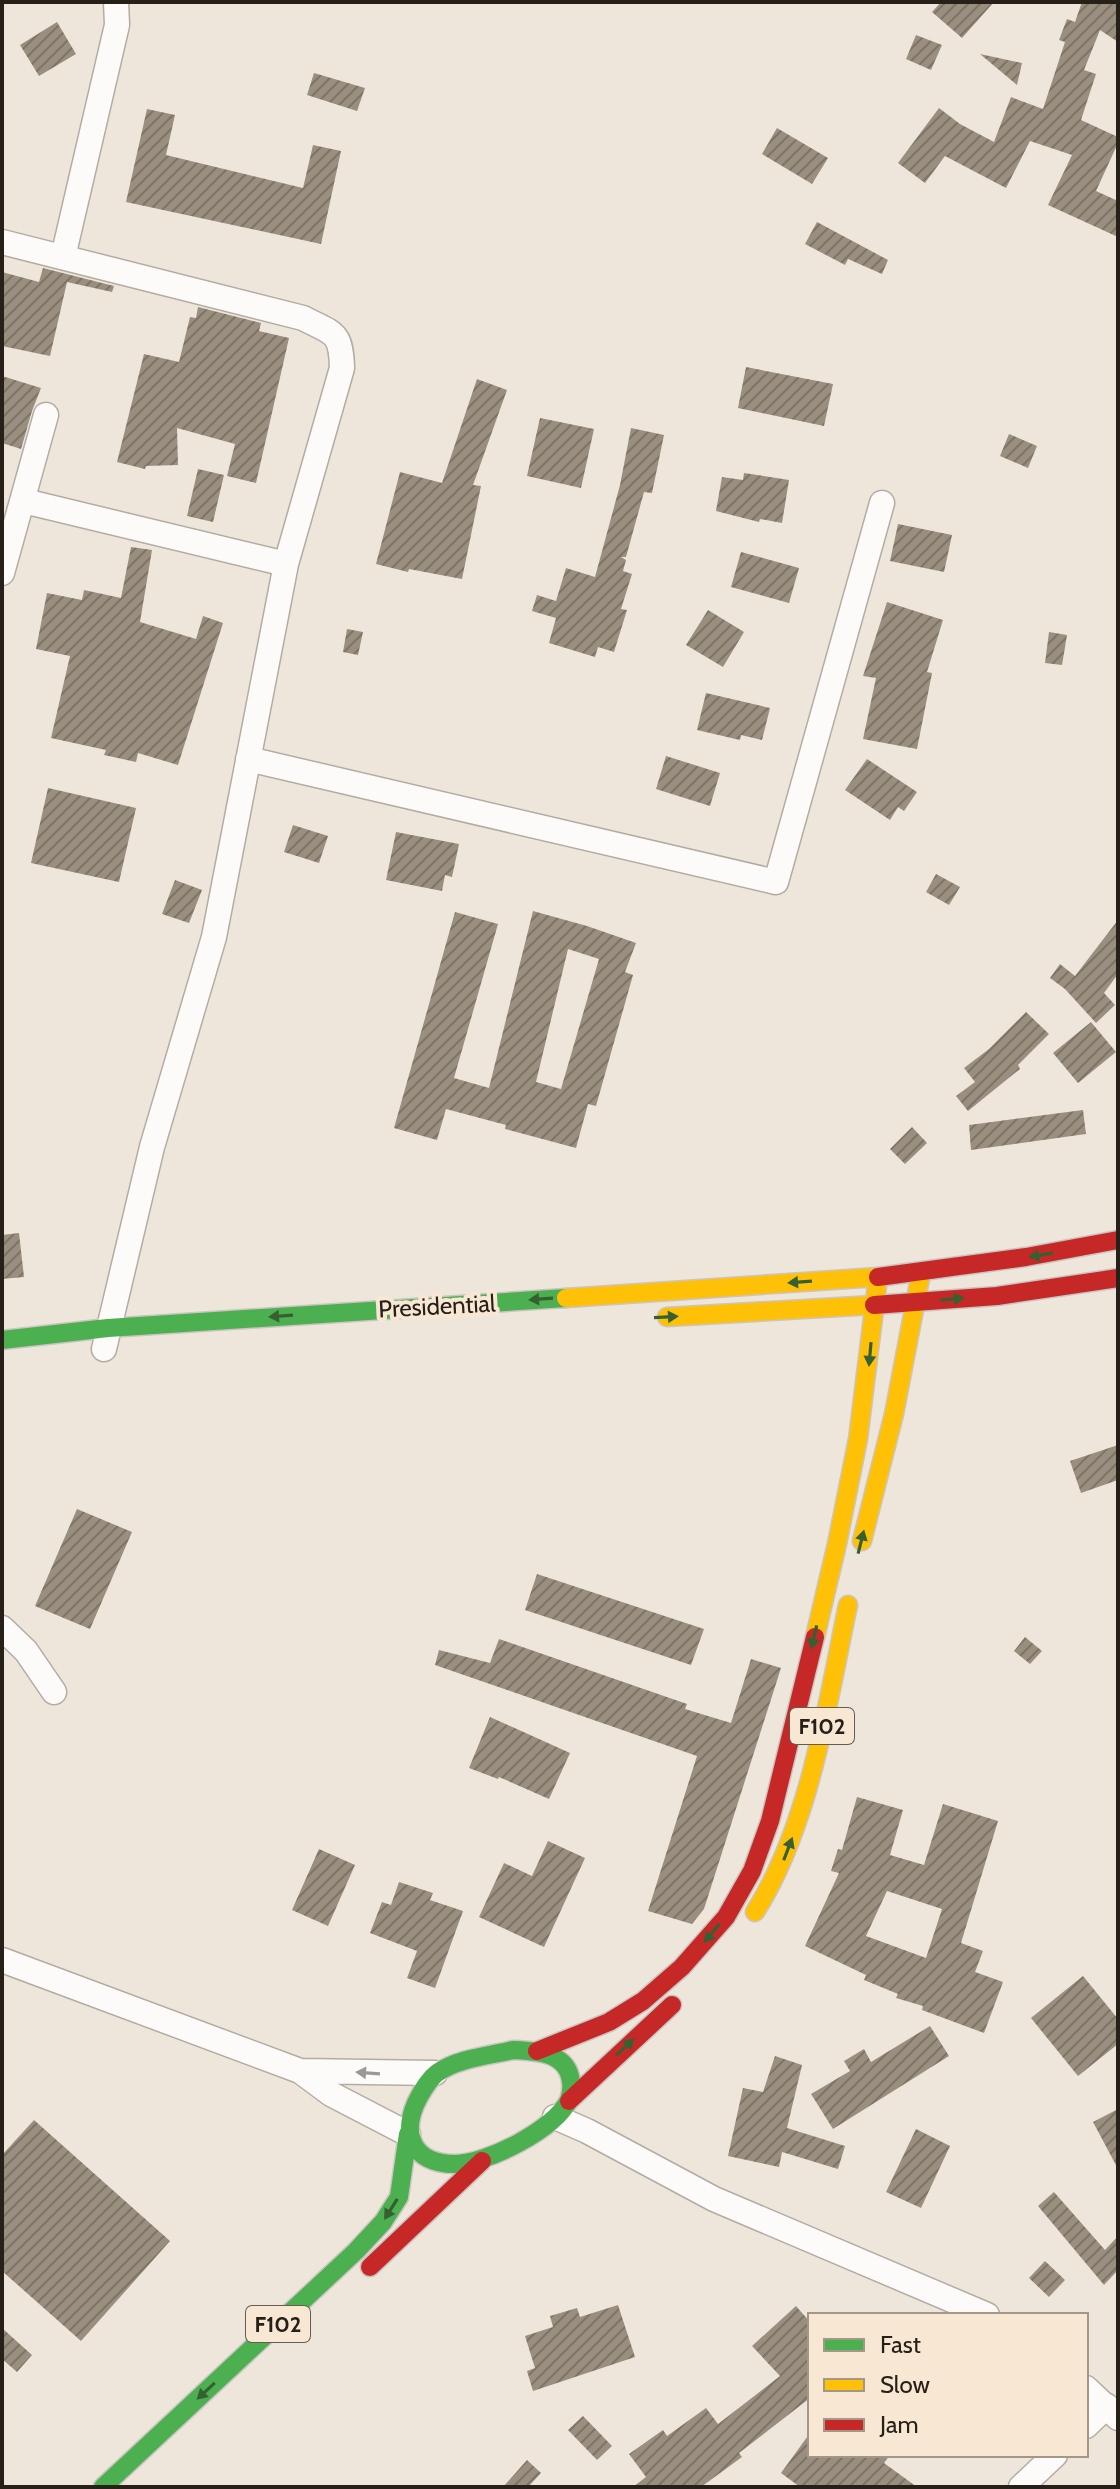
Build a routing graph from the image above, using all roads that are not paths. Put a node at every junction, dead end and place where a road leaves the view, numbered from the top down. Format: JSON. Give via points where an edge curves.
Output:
{"nodes":[{"id":1,"x":116,"y":2,"type":"edge"},
{"id":2,"x":2,"y":242,"type":"edge"},
{"id":3,"x":63,"y":257,"type":"junction"},
{"id":4,"x":46,"y":415,"type":"dead end"},
{"id":5,"x":24,"y":501,"type":"junction"},
{"id":6,"x":882,"y":503,"type":"dead end"},
{"id":7,"x":286,"y":564,"type":"junction"},
{"id":8,"x":2,"y":573,"type":"edge"},
{"id":9,"x":248,"y":759,"type":"junction"},
{"id":10,"x":1118,"y":1240,"type":"edge"},
{"id":11,"x":922,"y":1272,"type":"junction"},
{"id":12,"x":878,"y":1277,"type":"junction"},
{"id":13,"x":1118,"y":1278,"type":"edge"},
{"id":14,"x":915,"y":1303,"type":"junction"},
{"id":15,"x":874,"y":1305,"type":"junction"},
{"id":16,"x":654,"y":1318,"type":"dead end"},
{"id":17,"x":2,"y":1340,"type":"edge"},
{"id":18,"x":105,"y":1344,"type":"junction"},
{"id":19,"x":2,"y":1628,"type":"edge"},
{"id":20,"x":54,"y":1692,"type":"dead end"},
{"id":21,"x":744,"y":1927,"type":"dead end"},
{"id":22,"x":2,"y":1960,"type":"edge"},
{"id":23,"x":680,"y":1997,"type":"dead end"},
{"id":24,"x":537,"y":2051,"type":"junction"},
{"id":25,"x":300,"y":2071,"type":"junction"},
{"id":26,"x":435,"y":2073,"type":"junction"},
{"id":27,"x":562,"y":2109,"type":"junction"},
{"id":28,"x":408,"y":2134,"type":"junction"},
{"id":29,"x":482,"y":2161,"type":"junction"},
{"id":30,"x":357,"y":2279,"type":"dead end"},
{"id":31,"x":982,"y":2313,"type":"edge"},
{"id":32,"x":1088,"y":2390,"type":"edge"},
{"id":33,"x":1112,"y":2412,"type":"edge"},
{"id":34,"x":1088,"y":2425,"type":"edge"},
{"id":35,"x":1053,"y":2457,"type":"edge"},
{"id":36,"x":103,"y":2487,"type":"edge"},
{"id":37,"x":1021,"y":2487,"type":"edge"}],
"edges":[{"from":1,"to":3,"type":"street","via":[[117,25]]},
{"from":2,"to":3,"type":"street"},
{"from":3,"to":7,"type":"street","via":[[303,318],[332,333],[341,345],[342,368]]},
{"from":4,"to":5,"type":"street"},
{"from":5,"to":7,"type":"street"},
{"from":5,"to":8,"type":"street"},
{"from":6,"to":9,"type":"street","via":[[776,882]]},
{"from":7,"to":9,"type":"street"},
{"from":9,"to":18,"type":"street","via":[[214,937],[152,1147]]},
{"from":10,"to":11,"type":"main road","one_way":true},
{"from":11,"to":12,"type":"main road"},
{"from":11,"to":14,"type":"main road","number":"F102"},
{"from":12,"to":15,"type":"main road","number":"F102"},
{"from":12,"to":18,"type":"main road","one_way":true},
{"from":14,"to":13,"type":"main road","one_way":true},
{"from":14,"to":15,"type":"main road"},
{"from":21,"to":14,"type":"main road","number":"F102","one_way":true,"via":[[768,1894],[801,1812]]},
{"from":16,"to":15,"type":"main road","one_way":true},
{"from":15,"to":24,"type":"main road","number":"F102","one_way":true,"via":[[868,1376],[837,1541],[776,1796],[747,1881],[703,1944],[633,2009]]},
{"from":17,"to":18,"type":"main road"},
{"from":19,"to":20,"type":"street","via":[[26,1651]]},
{"from":22,"to":25,"type":"street"},
{"from":27,"to":23,"type":"main road","one_way":true},
{"from":24,"to":26,"type":"main road","number":"F102","via":[[513,2050]]},
{"from":24,"to":27,"type":"main road","via":[[556,2055],[567,2068],[572,2083]]},
{"from":26,"to":25,"type":"street","one_way":true},
{"from":25,"to":28,"type":"street","via":[[331,2094]]},
{"from":26,"to":28,"type":"main road","number":"F102","via":[[413,2109]]},
{"from":27,"to":29,"type":"main road","via":[[531,2134]]},
{"from":27,"to":31,"type":"street","via":[[587,2131],[714,2199]]},
{"from":28,"to":29,"type":"main road","via":[[418,2151],[443,2164]]},
{"from":28,"to":36,"type":"main road","number":"F102","one_way":true,"via":[[399,2197],[383,2222]]},
{"from":29,"to":30,"type":"main road"},
{"from":32,"to":33,"type":"street"},
{"from":33,"to":34,"type":"street"},
{"from":35,"to":37,"type":"street"}]}
